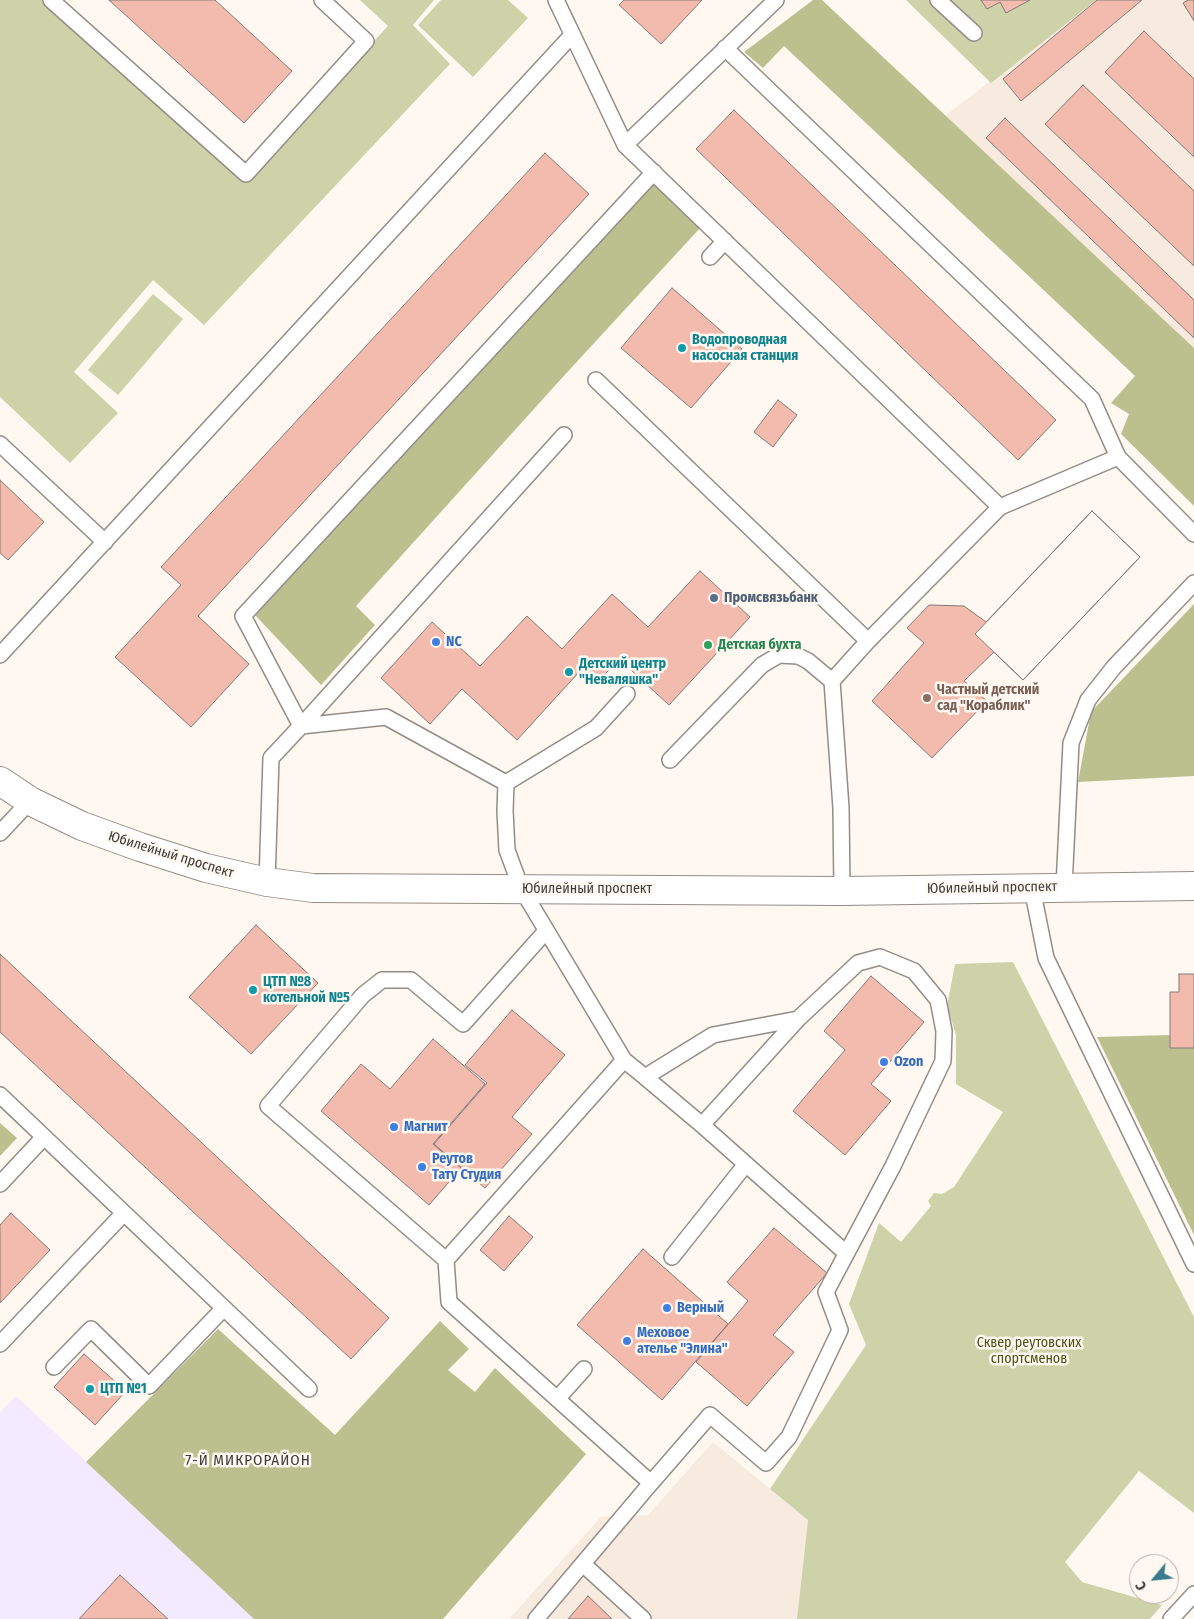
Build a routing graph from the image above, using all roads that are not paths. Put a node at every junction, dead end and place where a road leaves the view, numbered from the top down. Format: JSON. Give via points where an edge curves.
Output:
{"nodes":[{"id":1,"x":51,"y":0,"type":"edge"},
{"id":2,"x":322,"y":0,"type":"edge"},
{"id":3,"x":556,"y":0,"type":"edge"},
{"id":4,"x":776,"y":0,"type":"edge"},
{"id":5,"x":938,"y":0,"type":"edge"},
{"id":6,"x":974,"y":33,"type":"dead end"},
{"id":7,"x":572,"y":35,"type":"junction"},
{"id":8,"x":725,"y":48,"type":"junction"},
{"id":9,"x":625,"y":145,"type":"junction"},
{"id":10,"x":654,"y":172,"type":"junction"},
{"id":11,"x":725,"y":241,"type":"junction"},
{"id":12,"x":710,"y":258,"type":"dead end"},
{"id":13,"x":596,"y":380,"type":"dead end"},
{"id":14,"x":564,"y":435,"type":"dead end"},
{"id":15,"x":0,"y":444,"type":"edge"},
{"id":16,"x":1118,"y":458,"type":"junction"},
{"id":17,"x":1000,"y":507,"type":"junction"},
{"id":18,"x":1194,"y":534,"type":"edge"},
{"id":19,"x":105,"y":542,"type":"junction"},
{"id":20,"x":1194,"y":583,"type":"edge"},
{"id":21,"x":868,"y":641,"type":"junction"},
{"id":22,"x":2,"y":648,"type":"edge"},
{"id":23,"x":832,"y":681,"type":"junction"},
{"id":24,"x":627,"y":694,"type":"dead end"},
{"id":25,"x":301,"y":726,"type":"junction"},
{"id":26,"x":670,"y":760,"type":"dead end"},
{"id":27,"x":0,"y":781,"type":"edge"},
{"id":28,"x":506,"y":783,"type":"junction"},
{"id":29,"x":30,"y":801,"type":"junction"},
{"id":30,"x":0,"y":833,"type":"edge"},
{"id":31,"x":267,"y":882,"type":"junction"},
{"id":32,"x":1194,"y":886,"type":"edge"},
{"id":33,"x":521,"y":888,"type":"junction"},
{"id":34,"x":1032,"y":888,"type":"junction"},
{"id":35,"x":1064,"y":888,"type":"junction"},
{"id":36,"x":842,"y":890,"type":"junction"},
{"id":37,"x":546,"y":931,"type":"junction"},
{"id":38,"x":798,"y":1019,"type":"junction"},
{"id":39,"x":624,"y":1060,"type":"junction"},
{"id":40,"x":645,"y":1077,"type":"junction"},
{"id":41,"x":0,"y":1095,"type":"edge"},
{"id":42,"x":702,"y":1125,"type":"junction"},
{"id":43,"x":44,"y":1137,"type":"junction"},
{"id":44,"x":746,"y":1164,"type":"junction"},
{"id":45,"x":0,"y":1184,"type":"edge"},
{"id":46,"x":124,"y":1213,"type":"junction"},
{"id":47,"x":846,"y":1253,"type":"junction"},
{"id":48,"x":672,"y":1257,"type":"dead end"},
{"id":49,"x":446,"y":1260,"type":"junction"},
{"id":50,"x":1194,"y":1264,"type":"edge"},
{"id":51,"x":224,"y":1308,"type":"junction"},
{"id":52,"x":0,"y":1344,"type":"edge"},
{"id":53,"x":54,"y":1367,"type":"dead end"},
{"id":54,"x":584,"y":1369,"type":"dead end"},
{"id":55,"x":309,"y":1389,"type":"dead end"},
{"id":56,"x":557,"y":1400,"type":"junction"},
{"id":57,"x":652,"y":1483,"type":"junction"},
{"id":58,"x":583,"y":1564,"type":"junction"},
{"id":59,"x":1194,"y":1594,"type":"edge"},
{"id":60,"x":536,"y":1619,"type":"edge"},
{"id":61,"x":643,"y":1619,"type":"edge"},
{"id":62,"x":1171,"y":1619,"type":"edge"}],
"edges":[{"from":1,"to":2,"type":"lane","via":[[246,174],[366,41]]},
{"from":3,"to":7,"type":"lane"},
{"from":4,"to":8,"type":"lane"},
{"from":5,"to":6,"type":"lane"},
{"from":7,"to":9,"type":"lane"},
{"from":7,"to":19,"type":"lane"},
{"from":8,"to":9,"type":"lane"},
{"from":8,"to":16,"type":"lane","via":[[1092,399]]},
{"from":9,"to":10,"type":"lane"},
{"from":10,"to":11,"type":"lane"},
{"from":10,"to":25,"type":"lane","via":[[243,616]]},
{"from":11,"to":12,"type":"lane"},
{"from":11,"to":17,"type":"lane"},
{"from":13,"to":21,"type":"lane"},
{"from":14,"to":25,"type":"lane"},
{"from":15,"to":19,"type":"lane"},
{"from":16,"to":17,"type":"lane"},
{"from":16,"to":18,"type":"lane"},
{"from":17,"to":21,"type":"lane"},
{"from":19,"to":22,"type":"lane"},
{"from":20,"to":35,"type":"lane","via":[[1114,667],[1088,700],[1071,743]]},
{"from":21,"to":23,"type":"lane"},
{"from":23,"to":26,"type":"lane","via":[[798,656],[779,655],[762,664]]},
{"from":23,"to":36,"type":"lane","via":[[841,808]]},
{"from":24,"to":28,"type":"lane","via":[[596,728]]},
{"from":25,"to":28,"type":"lane","via":[[386,717]]},
{"from":25,"to":31,"type":"lane","via":[[271,758]]},
{"from":27,"to":29,"type":"street","name":"Юбилейный проспект"},
{"from":28,"to":33,"type":"lane","via":[[507,850]]},
{"from":29,"to":30,"type":"lane"},
{"from":29,"to":31,"type":"street","name":"Юбилейный проспект","via":[[82,826],[140,848]]},
{"from":31,"to":33,"type":"street","name":"Юбилейный проспект","via":[[313,888]]},
{"from":32,"to":35,"type":"street","name":"Юбилейный проспект"},
{"from":33,"to":36,"type":"street","name":"Юбилейный проспект"},
{"from":33,"to":37,"type":"lane"},
{"from":34,"to":35,"type":"street","name":"Юбилейный проспект"},
{"from":34,"to":36,"type":"street","name":"Юбилейный проспект"},
{"from":34,"to":50,"type":"lane","via":[[1046,958]]},
{"from":37,"to":39,"type":"lane"},
{"from":37,"to":49,"type":"lane","via":[[463,1024],[411,980],[382,980],[363,995],[268,1106]]},
{"from":38,"to":40,"type":"lane","via":[[713,1035]]},
{"from":38,"to":42,"type":"lane"},
{"from":38,"to":47,"type":"lane","via":[[858,963],[880,957],[914,971],[938,1000],[944,1031],[943,1061],[893,1166]]},
{"from":39,"to":40,"type":"lane"},
{"from":39,"to":49,"type":"lane"},
{"from":40,"to":42,"type":"lane"},
{"from":41,"to":43,"type":"lane"},
{"from":42,"to":44,"type":"lane"},
{"from":43,"to":45,"type":"lane"},
{"from":43,"to":46,"type":"lane"},
{"from":44,"to":47,"type":"lane"},
{"from":44,"to":48,"type":"lane"},
{"from":46,"to":51,"type":"lane"},
{"from":46,"to":52,"type":"lane"},
{"from":47,"to":57,"type":"lane","via":[[826,1292],[840,1330],[789,1437],[766,1463],[710,1415]]},
{"from":49,"to":56,"type":"lane","via":[[449,1302]]},
{"from":51,"to":53,"type":"lane","via":[[149,1386],[91,1329]]},
{"from":51,"to":55,"type":"lane"},
{"from":54,"to":56,"type":"lane"},
{"from":56,"to":57,"type":"lane"},
{"from":57,"to":58,"type":"lane"},
{"from":58,"to":60,"type":"lane"},
{"from":58,"to":61,"type":"lane"},
{"from":59,"to":62,"type":"lane"}]}
